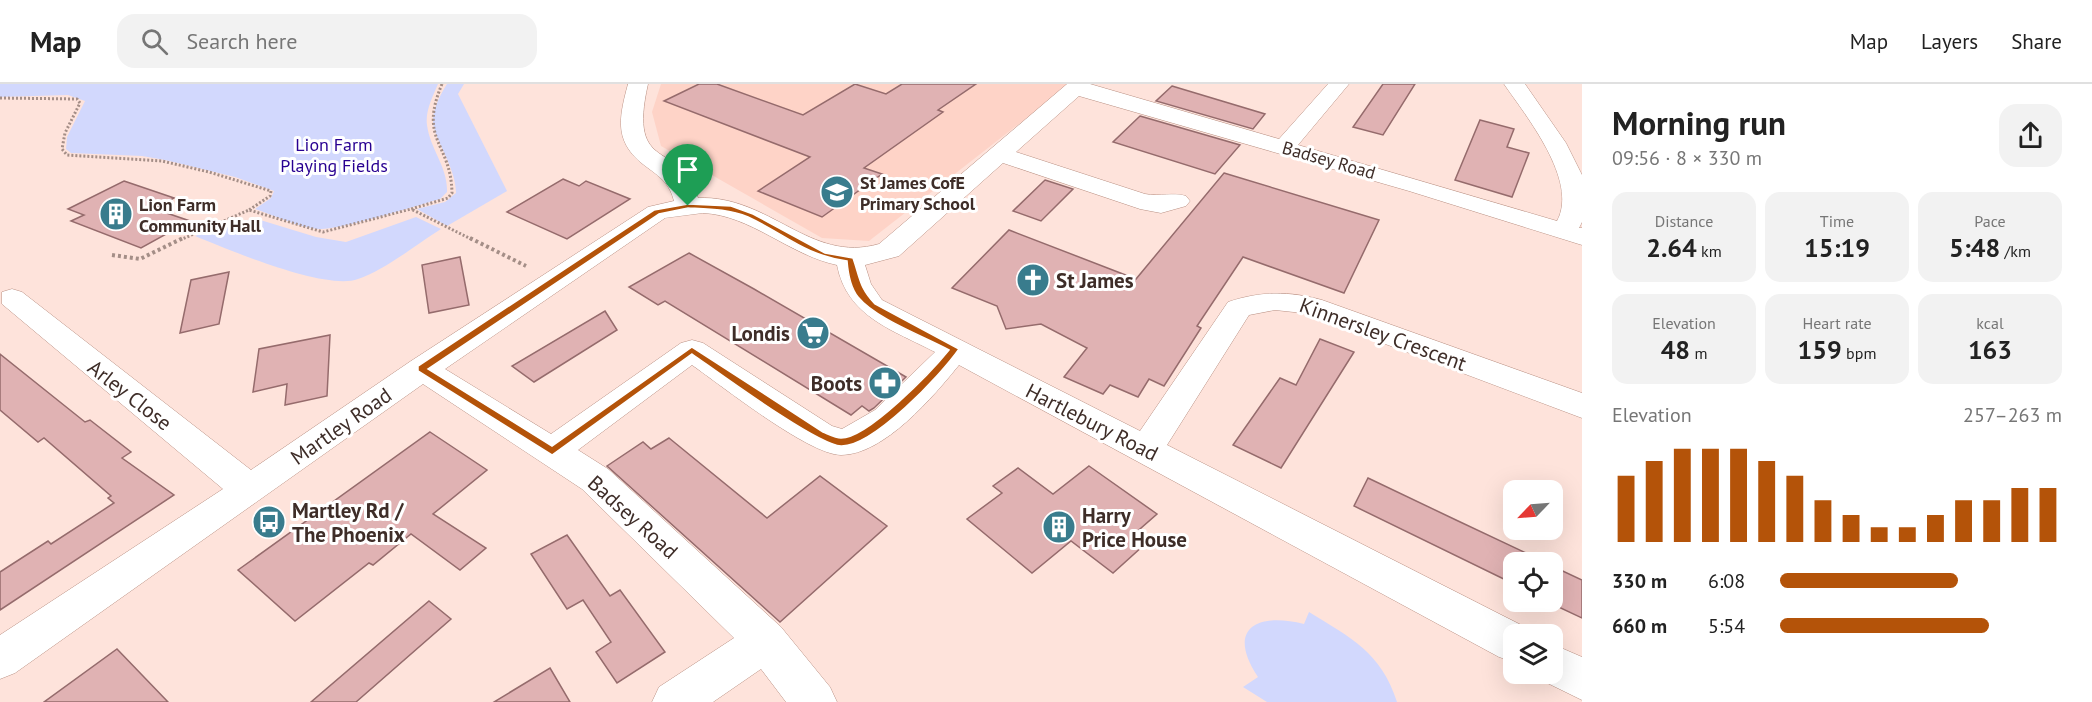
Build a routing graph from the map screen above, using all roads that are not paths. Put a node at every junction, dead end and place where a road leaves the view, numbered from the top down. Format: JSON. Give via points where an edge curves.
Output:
{"nodes":[{"id":1,"x":638,"y":84,"type":"edge"},
{"id":2,"x":1339,"y":84,"type":"edge"},
{"id":3,"x":1514,"y":84,"type":"edge"},
{"id":4,"x":1078,"y":86,"type":"edge"},
{"id":5,"x":1284,"y":147,"type":"junction"},
{"id":6,"x":998,"y":154,"type":"junction"},
{"id":7,"x":1177,"y":201,"type":"dead end"},
{"id":8,"x":688,"y":206,"type":"junction"},
{"id":9,"x":1574,"y":233,"type":"edge"},
{"id":10,"x":850,"y":259,"type":"junction"},
{"id":11,"x":21,"y":307,"type":"dead end"},
{"id":12,"x":955,"y":349,"type":"junction"},
{"id":13,"x":422,"y":369,"type":"junction"},
{"id":14,"x":1582,"y":406,"type":"edge"},
{"id":15,"x":1146,"y":449,"type":"junction"},
{"id":16,"x":552,"y":451,"type":"junction"},
{"id":17,"x":250,"y":490,"type":"junction"},
{"id":18,"x":1503,"y":637,"type":"edge"},
{"id":19,"x":766,"y":641,"type":"junction"},
{"id":20,"x":0,"y":659,"type":"edge"},
{"id":21,"x":1563,"y":670,"type":"edge"},
{"id":22,"x":1582,"y":679,"type":"edge"},
{"id":23,"x":675,"y":702,"type":"edge"},
{"id":24,"x":813,"y":702,"type":"edge"}],
"edges":[{"from":1,"to":8,"type":"street","via":[[630,106],[629,129],[651,161],[677,178],[686,191]]},
{"from":2,"to":5,"type":"street"},
{"from":3,"to":9,"type":"street","via":[[1573,179]]},
{"from":4,"to":5,"type":"street","name":"Badsey Road"},
{"from":4,"to":6,"type":"street"},
{"from":5,"to":9,"type":"street","name":"Badsey Road"},
{"from":6,"to":7,"type":"street","via":[[1140,201],[1161,205]]},
{"from":6,"to":10,"type":"street","via":[[889,250],[873,257]]},
{"from":8,"to":10,"type":"street","via":[[728,208],[751,216],[823,255]]},
{"from":8,"to":13,"type":"street","name":"Martley Road","via":[[657,212]]},
{"from":10,"to":12,"type":"street","name":"Hartlebury Road","via":[[853,278],[872,306]]},
{"from":11,"to":17,"type":"street","name":"Arley Close"},
{"from":12,"to":15,"type":"street","name":"Hartlebury Road"},
{"from":12,"to":16,"type":"street","via":[[932,378],[867,433],[841,442],[820,435],[692,350]]},
{"from":13,"to":16,"type":"street","name":"Badsey Road"},
{"from":13,"to":17,"type":"street","name":"Martley Road"},
{"from":14,"to":15,"type":"street","name":"Kinnersley Crescent","via":[[1312,306],[1284,299],[1257,301],[1238,309]]},
{"from":15,"to":18,"type":"street","name":"Hartlebury Road"},
{"from":16,"to":19,"type":"street","name":"Badsey Road","via":[[595,480]]},
{"from":17,"to":20,"type":"street","name":"Martley Road"},
{"from":19,"to":23,"type":"street"},
{"from":19,"to":24,"type":"street","name":"Badsey Road"},
{"from":21,"to":22,"type":"street"}]}
